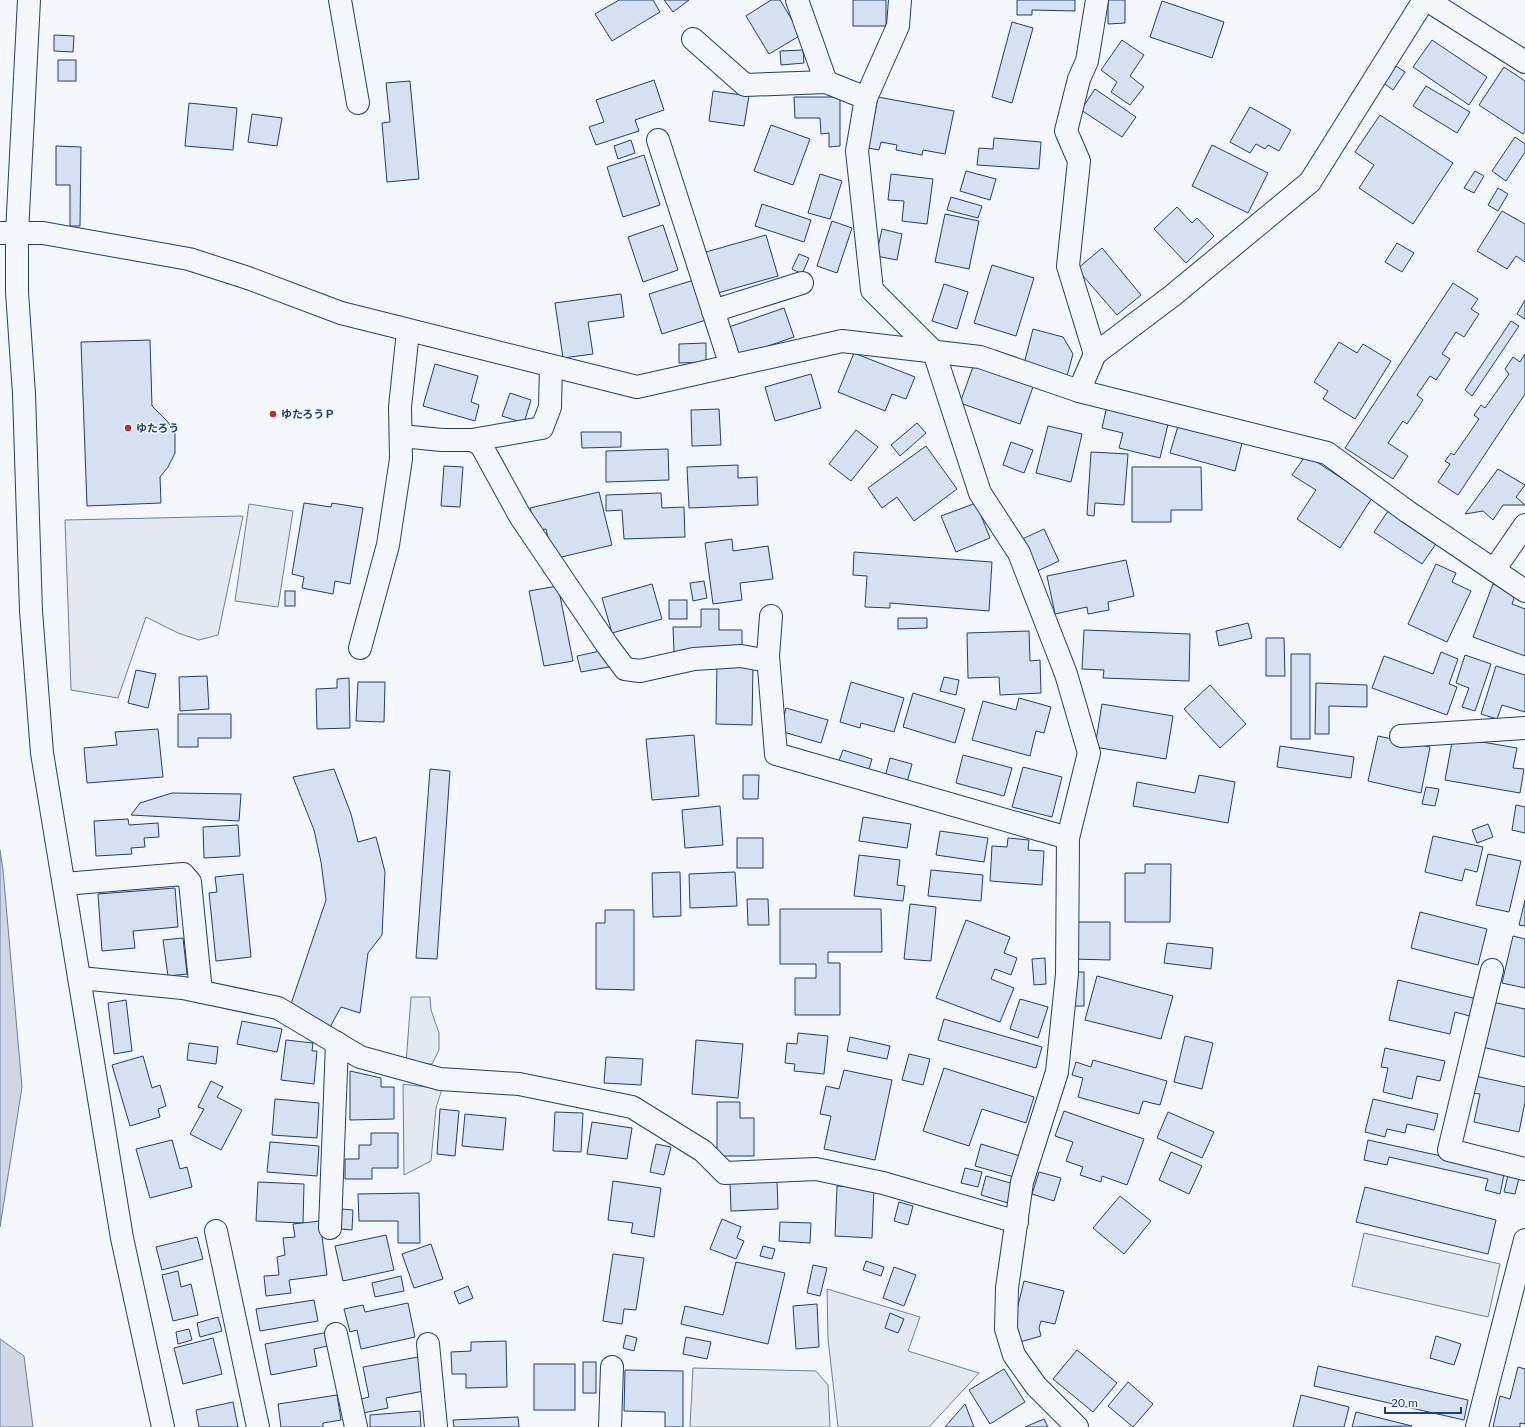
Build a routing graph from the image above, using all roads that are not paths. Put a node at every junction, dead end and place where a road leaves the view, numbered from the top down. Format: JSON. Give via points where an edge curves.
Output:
{"nodes":[{"id":1,"x":28,"y":0,"type":"edge"},
{"id":2,"x":340,"y":0,"type":"edge"},
{"id":3,"x":797,"y":0,"type":"edge"},
{"id":4,"x":900,"y":0,"type":"edge"},
{"id":5,"x":1097,"y":0,"type":"edge"},
{"id":6,"x":1426,"y":0,"type":"edge"},
{"id":7,"x":693,"y":39,"type":"dead end"},
{"id":8,"x":1525,"y":62,"type":"edge"},
{"id":9,"x":826,"y":82,"type":"junction"},
{"id":10,"x":866,"y":98,"type":"junction"},
{"id":11,"x":358,"y":103,"type":"dead end"},
{"id":12,"x":658,"y":140,"type":"dead end"},
{"id":13,"x":8,"y":233,"type":"edge"},
{"id":14,"x":802,"y":283,"type":"dead end"},
{"id":15,"x":713,"y":311,"type":"junction"},
{"id":16,"x":408,"y":331,"type":"junction"},
{"id":17,"x":934,"y":352,"type":"junction"},
{"id":18,"x":1095,"y":354,"type":"junction"},
{"id":19,"x":551,"y":366,"type":"junction"},
{"id":20,"x":730,"y":366,"type":"junction"},
{"id":21,"x":1079,"y":391,"type":"junction"},
{"id":22,"x":401,"y":436,"type":"junction"},
{"id":23,"x":472,"y":440,"type":"junction"},
{"id":24,"x":1525,"y":525,"type":"edge"},
{"id":25,"x":1494,"y":570,"type":"junction"},
{"id":26,"x":1525,"y":591,"type":"edge"},
{"id":27,"x":771,"y":616,"type":"dead end"},
{"id":28,"x":360,"y":648,"type":"dead end"},
{"id":29,"x":768,"y":661,"type":"junction"},
{"id":30,"x":1525,"y":728,"type":"edge"},
{"id":31,"x":1401,"y":736,"type":"dead end"},
{"id":32,"x":1068,"y":838,"type":"junction"},
{"id":33,"x":64,"y":884,"type":"junction"},
{"id":34,"x":1492,"y":970,"type":"dead end"},
{"id":35,"x":80,"y":978,"type":"junction"},
{"id":36,"x":201,"y":992,"type":"junction"},
{"id":37,"x":337,"y":1044,"type":"junction"},
{"id":38,"x":1525,"y":1169,"type":"edge"},
{"id":39,"x":1017,"y":1222,"type":"junction"},
{"id":40,"x":330,"y":1228,"type":"dead end"},
{"id":41,"x":216,"y":1231,"type":"dead end"},
{"id":42,"x":1525,"y":1240,"type":"edge"},
{"id":43,"x":336,"y":1334,"type":"dead end"},
{"id":44,"x":428,"y":1344,"type":"dead end"},
{"id":45,"x":612,"y":1368,"type":"dead end"},
{"id":46,"x":1064,"y":1419,"type":"edge"},
{"id":47,"x":164,"y":1427,"type":"edge"},
{"id":48,"x":258,"y":1427,"type":"edge"},
{"id":49,"x":356,"y":1427,"type":"edge"},
{"id":50,"x":436,"y":1427,"type":"edge"},
{"id":51,"x":610,"y":1427,"type":"edge"},
{"id":52,"x":1077,"y":1427,"type":"edge"},
{"id":53,"x":1477,"y":1427,"type":"edge"}],
"edges":[{"from":1,"to":13,"type":"street"},
{"from":2,"to":11,"type":"street"},
{"from":3,"to":9,"type":"street"},
{"from":4,"to":10,"type":"street","via":[[898,26]]},
{"from":5,"to":18,"type":"street","via":[[1087,61],[1079,79],[1066,131],[1079,161],[1068,266]]},
{"from":6,"to":8,"type":"street"},
{"from":6,"to":18,"type":"street","via":[[1310,182],[1172,296]]},
{"from":7,"to":9,"type":"street","via":[[745,85]]},
{"from":9,"to":10,"type":"street"},
{"from":10,"to":17,"type":"street","via":[[857,151],[872,290]]},
{"from":12,"to":15,"type":"street"},
{"from":13,"to":16,"type":"street","via":[[43,233],[189,259],[248,278],[341,314]]},
{"from":13,"to":33,"type":"street","via":[[17,292],[24,394],[31,611],[42,754]]},
{"from":14,"to":15,"type":"street"},
{"from":15,"to":20,"type":"street"},
{"from":16,"to":19,"type":"street"},
{"from":16,"to":22,"type":"street","via":[[400,407]]},
{"from":17,"to":20,"type":"street","via":[[842,341]]},
{"from":17,"to":21,"type":"street","via":[[980,357]]},
{"from":17,"to":32,"type":"street","via":[[980,492],[1019,553],[1066,674],[1089,753]]},
{"from":18,"to":21,"type":"street"},
{"from":19,"to":20,"type":"street","via":[[637,387]]},
{"from":19,"to":23,"type":"street","via":[[550,407],[542,428]]},
{"from":21,"to":25,"type":"street","via":[[1327,453]]},
{"from":22,"to":23,"type":"street"},
{"from":22,"to":28,"type":"street","via":[[401,459],[388,546]]},
{"from":23,"to":29,"type":"street","via":[[481,445],[520,516],[624,669],[640,671],[694,659],[741,656]]},
{"from":24,"to":25,"type":"street"},
{"from":25,"to":26,"type":"street"},
{"from":27,"to":29,"type":"street"},
{"from":29,"to":32,"type":"street","via":[[776,754]]},
{"from":30,"to":31,"type":"street"},
{"from":32,"to":39,"type":"street","via":[[1067,974],[1057,1072],[1022,1182]]},
{"from":33,"to":35,"type":"street"},
{"from":33,"to":36,"type":"street","via":[[183,874],[190,882]]},
{"from":34,"to":38,"type":"street","via":[[1449,1150]]},
{"from":35,"to":36,"type":"street"},
{"from":35,"to":47,"type":"street","via":[[122,1238]]},
{"from":36,"to":37,"type":"street","via":[[278,1008]]},
{"from":37,"to":39,"type":"street","via":[[360,1057],[440,1079],[519,1084],[632,1106],[704,1152],[725,1173],[816,1169],[883,1183]]},
{"from":37,"to":40,"type":"street"},
{"from":39,"to":46,"type":"street","via":[[1007,1288],[1006,1329],[1014,1355]]},
{"from":41,"to":48,"type":"street"},
{"from":42,"to":53,"type":"street"},
{"from":43,"to":49,"type":"street"},
{"from":44,"to":50,"type":"street"},
{"from":45,"to":51,"type":"street"},
{"from":46,"to":52,"type":"street"}]}
